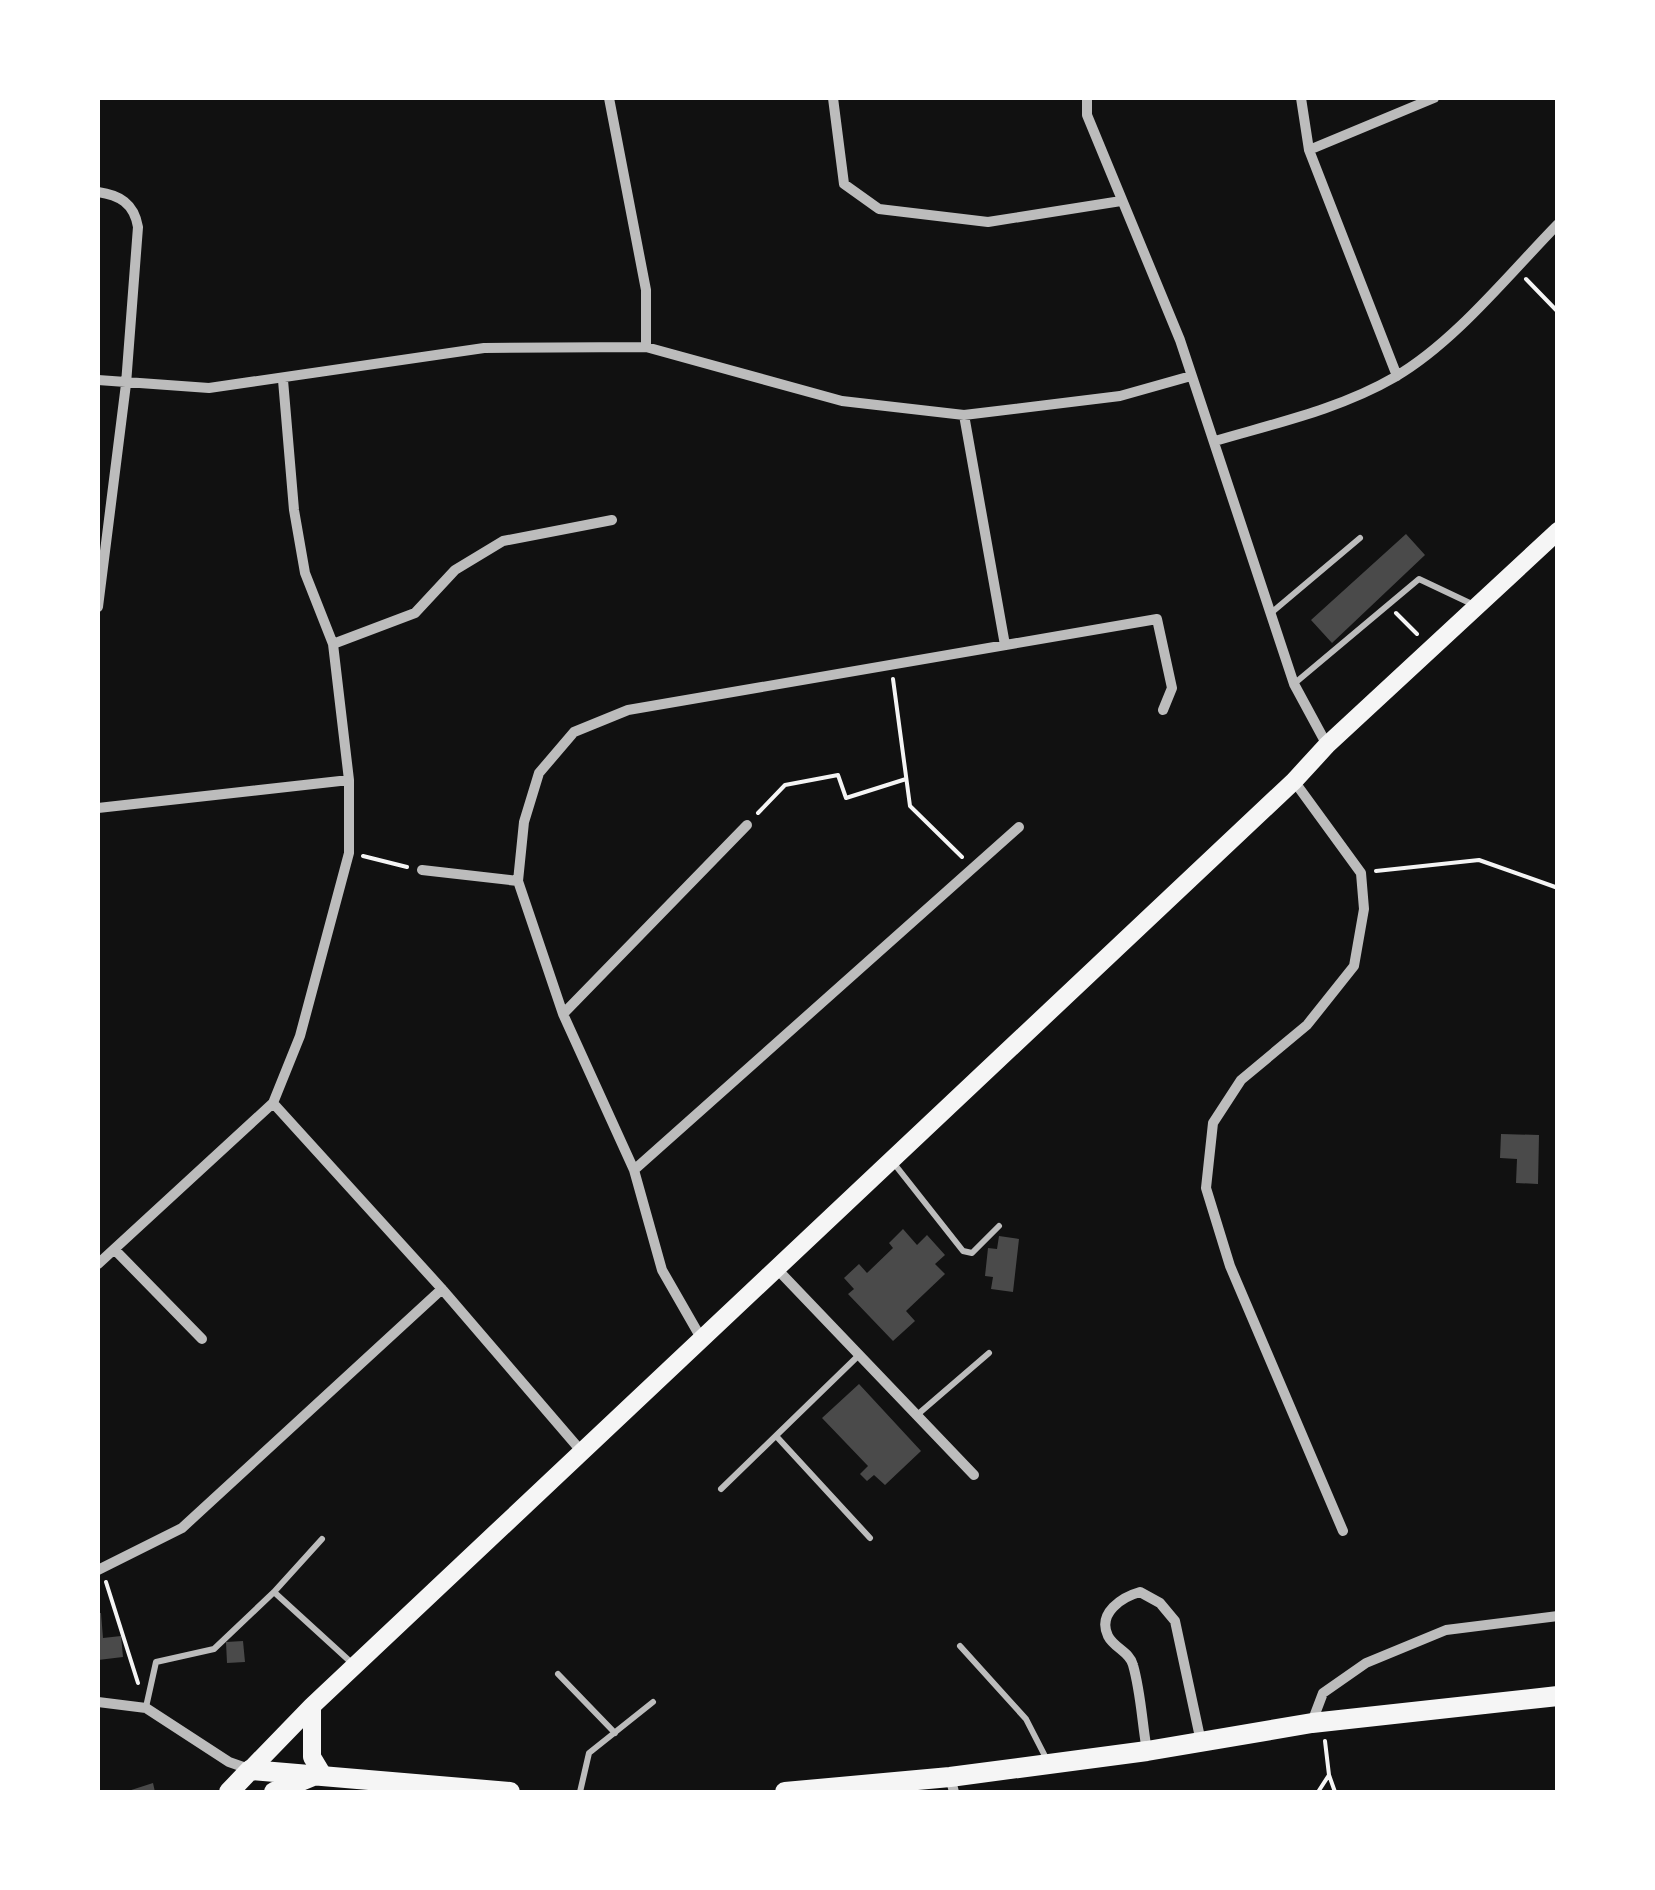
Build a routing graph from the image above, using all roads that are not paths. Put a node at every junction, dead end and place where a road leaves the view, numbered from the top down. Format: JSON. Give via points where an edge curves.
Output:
{"nodes":[{"id":1,"x":608,"y":98,"type":"edge"},
{"id":2,"x":832,"y":98,"type":"edge"},
{"id":3,"x":1086,"y":98,"type":"edge"},
{"id":4,"x":1301,"y":98,"type":"edge"},
{"id":5,"x":1434,"y":98,"type":"edge"},
{"id":6,"x":1310,"y":150,"type":"junction"},
{"id":7,"x":98,"y":192,"type":"edge"},
{"id":8,"x":1120,"y":200,"type":"junction"},
{"id":9,"x":1558,"y":224,"type":"edge"},
{"id":10,"x":646,"y":347,"type":"junction"},
{"id":11,"x":1191,"y":376,"type":"junction"},
{"id":12,"x":1397,"y":376,"type":"junction"},
{"id":13,"x":98,"y":380,"type":"edge"},
{"id":14,"x":284,"y":380,"type":"junction"},
{"id":15,"x":126,"y":384,"type":"junction"},
{"id":16,"x":964,"y":415,"type":"junction"},
{"id":17,"x":1215,"y":442,"type":"junction"},
{"id":18,"x":612,"y":520,"type":"dead end"},
{"id":19,"x":1558,"y":532,"type":"edge"},
{"id":20,"x":1360,"y":538,"type":"dead end"},
{"id":21,"x":1478,"y":606,"type":"junction"},
{"id":22,"x":98,"y":607,"type":"edge"},
{"id":23,"x":1272,"y":614,"type":"junction"},
{"id":24,"x":333,"y":644,"type":"junction"},
{"id":25,"x":1005,"y":645,"type":"junction"},
{"id":26,"x":1294,"y":684,"type":"junction"},
{"id":27,"x":1164,"y":710,"type":"dead end"},
{"id":28,"x":1327,"y":745,"type":"junction"},
{"id":29,"x":349,"y":780,"type":"junction"},
{"id":30,"x":1294,"y":781,"type":"junction"},
{"id":31,"x":98,"y":808,"type":"edge"},
{"id":32,"x":747,"y":825,"type":"road end"},
{"id":33,"x":1020,"y":827,"type":"dead end"},
{"id":34,"x":422,"y":870,"type":"road end"},
{"id":35,"x":518,"y":880,"type":"junction"},
{"id":36,"x":563,"y":1014,"type":"junction"},
{"id":37,"x":273,"y":1103,"type":"junction"},
{"id":38,"x":891,"y":1160,"type":"junction"},
{"id":39,"x":634,"y":1170,"type":"junction"},
{"id":40,"x":999,"y":1226,"type":"dead end"},
{"id":41,"x":114,"y":1250,"type":"junction"},
{"id":42,"x":98,"y":1264,"type":"edge"},
{"id":43,"x":776,"y":1270,"type":"junction"},
{"id":44,"x":442,"y":1289,"type":"junction"},
{"id":45,"x":701,"y":1338,"type":"junction"},
{"id":46,"x":202,"y":1339,"type":"dead end"},
{"id":47,"x":988,"y":1353,"type":"dead end"},
{"id":48,"x":858,"y":1356,"type":"junction"},
{"id":49,"x":916,"y":1416,"type":"junction"},
{"id":50,"x":776,"y":1437,"type":"junction"},
{"id":51,"x":582,"y":1452,"type":"junction"},
{"id":52,"x":974,"y":1476,"type":"dead end"},
{"id":53,"x":721,"y":1489,"type":"dead end"},
{"id":54,"x":1343,"y":1531,"type":"dead end"},
{"id":55,"x":870,"y":1538,"type":"dead end"},
{"id":56,"x":322,"y":1539,"type":"dead end"},
{"id":57,"x":99,"y":1567,"type":"edge"},
{"id":58,"x":274,"y":1592,"type":"junction"},
{"id":59,"x":1558,"y":1616,"type":"edge"},
{"id":60,"x":960,"y":1646,"type":"dead end"},
{"id":61,"x":355,"y":1666,"type":"junction"},
{"id":62,"x":558,"y":1674,"type":"dead end"},
{"id":63,"x":1558,"y":1696,"type":"edge"},
{"id":64,"x":98,"y":1702,"type":"edge"},
{"id":65,"x":653,"y":1702,"type":"dead end"},
{"id":66,"x":312,"y":1706,"type":"junction"},
{"id":67,"x":146,"y":1708,"type":"junction"},
{"id":68,"x":1318,"y":1723,"type":"junction"},
{"id":69,"x":614,"y":1733,"type":"junction"},
{"id":70,"x":1201,"y":1742,"type":"junction"},
{"id":71,"x":1147,"y":1751,"type":"junction"},
{"id":72,"x":1048,"y":1764,"type":"junction"},
{"id":73,"x":250,"y":1770,"type":"junction"},
{"id":74,"x":320,"y":1776,"type":"junction"},
{"id":75,"x":952,"y":1785,"type":"edge"},
{"id":76,"x":229,"y":1792,"type":"edge"},
{"id":77,"x":274,"y":1792,"type":"edge"},
{"id":78,"x":510,"y":1792,"type":"edge"},
{"id":79,"x":580,"y":1792,"type":"edge"},
{"id":80,"x":786,"y":1792,"type":"edge"}],
"edges":[{"from":1,"to":10,"type":"street","via":[[646,290]]},
{"from":2,"to":8,"type":"street","via":[[844,184],[880,209],[988,222]]},
{"from":3,"to":8,"type":"street","via":[[1086,115]]},
{"from":4,"to":6,"type":"street"},
{"from":5,"to":6,"type":"street"},
{"from":6,"to":12,"type":"street"},
{"from":7,"to":15,"type":"street","via":[[118,195],[138,226]]},
{"from":8,"to":11,"type":"street"},
{"from":9,"to":12,"type":"street","via":[[1452,332]]},
{"from":10,"to":14,"type":"street","via":[[484,348]]},
{"from":10,"to":16,"type":"street","via":[[842,400]]},
{"from":11,"to":16,"type":"street","via":[[1120,396]]},
{"from":11,"to":17,"type":"street"},
{"from":12,"to":17,"type":"street","via":[[1332,407]]},
{"from":13,"to":15,"type":"street"},
{"from":14,"to":15,"type":"street","via":[[209,388]]},
{"from":14,"to":24,"type":"street","via":[[305,573]]},
{"from":15,"to":22,"type":"street"},
{"from":16,"to":25,"type":"street"},
{"from":17,"to":23,"type":"street"},
{"from":18,"to":24,"type":"street","via":[[503,541],[455,570],[416,613]]},
{"from":19,"to":21,"type":"main road"},
{"from":20,"to":23,"type":"lane"},
{"from":21,"to":26,"type":"lane","via":[[1419,580]]},
{"from":21,"to":28,"type":"main road"},
{"from":23,"to":26,"type":"street"},
{"from":24,"to":29,"type":"street"},
{"from":25,"to":27,"type":"street","via":[[1156,619],[1172,688]]},
{"from":25,"to":35,"type":"street","via":[[628,710],[574,732],[539,773],[524,822]]},
{"from":26,"to":28,"type":"street"},
{"from":28,"to":30,"type":"main road"},
{"from":29,"to":31,"type":"street"},
{"from":29,"to":37,"type":"street","via":[[349,852],[300,1036]]},
{"from":30,"to":38,"type":"main road"},
{"from":30,"to":54,"type":"street","via":[[1361,873],[1364,909],[1354,966],[1307,1025],[1241,1080],[1213,1123],[1206,1188],[1230,1266]]},
{"from":32,"to":36,"type":"street"},
{"from":33,"to":39,"type":"street"},
{"from":34,"to":35,"type":"street"},
{"from":35,"to":36,"type":"street"},
{"from":36,"to":39,"type":"street"},
{"from":37,"to":41,"type":"street"},
{"from":37,"to":44,"type":"street"},
{"from":38,"to":40,"type":"lane","via":[[963,1251],[972,1253]]},
{"from":38,"to":43,"type":"main road"},
{"from":39,"to":45,"type":"street","via":[[662,1270]]},
{"from":41,"to":42,"type":"street"},
{"from":41,"to":46,"type":"street"},
{"from":43,"to":45,"type":"main road"},
{"from":43,"to":48,"type":"street"},
{"from":44,"to":51,"type":"street"},
{"from":44,"to":57,"type":"street","via":[[182,1528]]},
{"from":45,"to":51,"type":"main road"},
{"from":47,"to":49,"type":"lane"},
{"from":48,"to":49,"type":"street"},
{"from":48,"to":50,"type":"lane"},
{"from":49,"to":52,"type":"street"},
{"from":50,"to":53,"type":"lane"},
{"from":50,"to":55,"type":"lane"},
{"from":51,"to":61,"type":"main road"},
{"from":56,"to":58,"type":"lane"},
{"from":58,"to":61,"type":"lane"},
{"from":58,"to":67,"type":"lane","via":[[214,1649],[156,1662]]},
{"from":59,"to":68,"type":"street","via":[[1446,1630],[1366,1663],[1324,1693]]},
{"from":60,"to":72,"type":"lane","via":[[1026,1719]]},
{"from":61,"to":66,"type":"main road"},
{"from":62,"to":69,"type":"lane"},
{"from":63,"to":68,"type":"highway"},
{"from":64,"to":67,"type":"street"},
{"from":65,"to":69,"type":"lane"},
{"from":66,"to":73,"type":"main road"},
{"from":66,"to":74,"type":"main road","via":[[312,1757]]},
{"from":67,"to":73,"type":"street"},
{"from":68,"to":70,"type":"highway"},
{"from":69,"to":79,"type":"lane","via":[[590,1754]]},
{"from":70,"to":71,"type":"highway"},
{"from":70,"to":71,"type":"street","via":[[1176,1622],[1140,1592],[1112,1607],[1106,1621],[1108,1636],[1132,1660]]},
{"from":71,"to":72,"type":"highway"},
{"from":72,"to":75,"type":"highway"},
{"from":73,"to":74,"type":"highway"},
{"from":73,"to":76,"type":"highway"},
{"from":74,"to":77,"type":"highway"},
{"from":74,"to":78,"type":"highway"},
{"from":75,"to":80,"type":"highway"}]}
